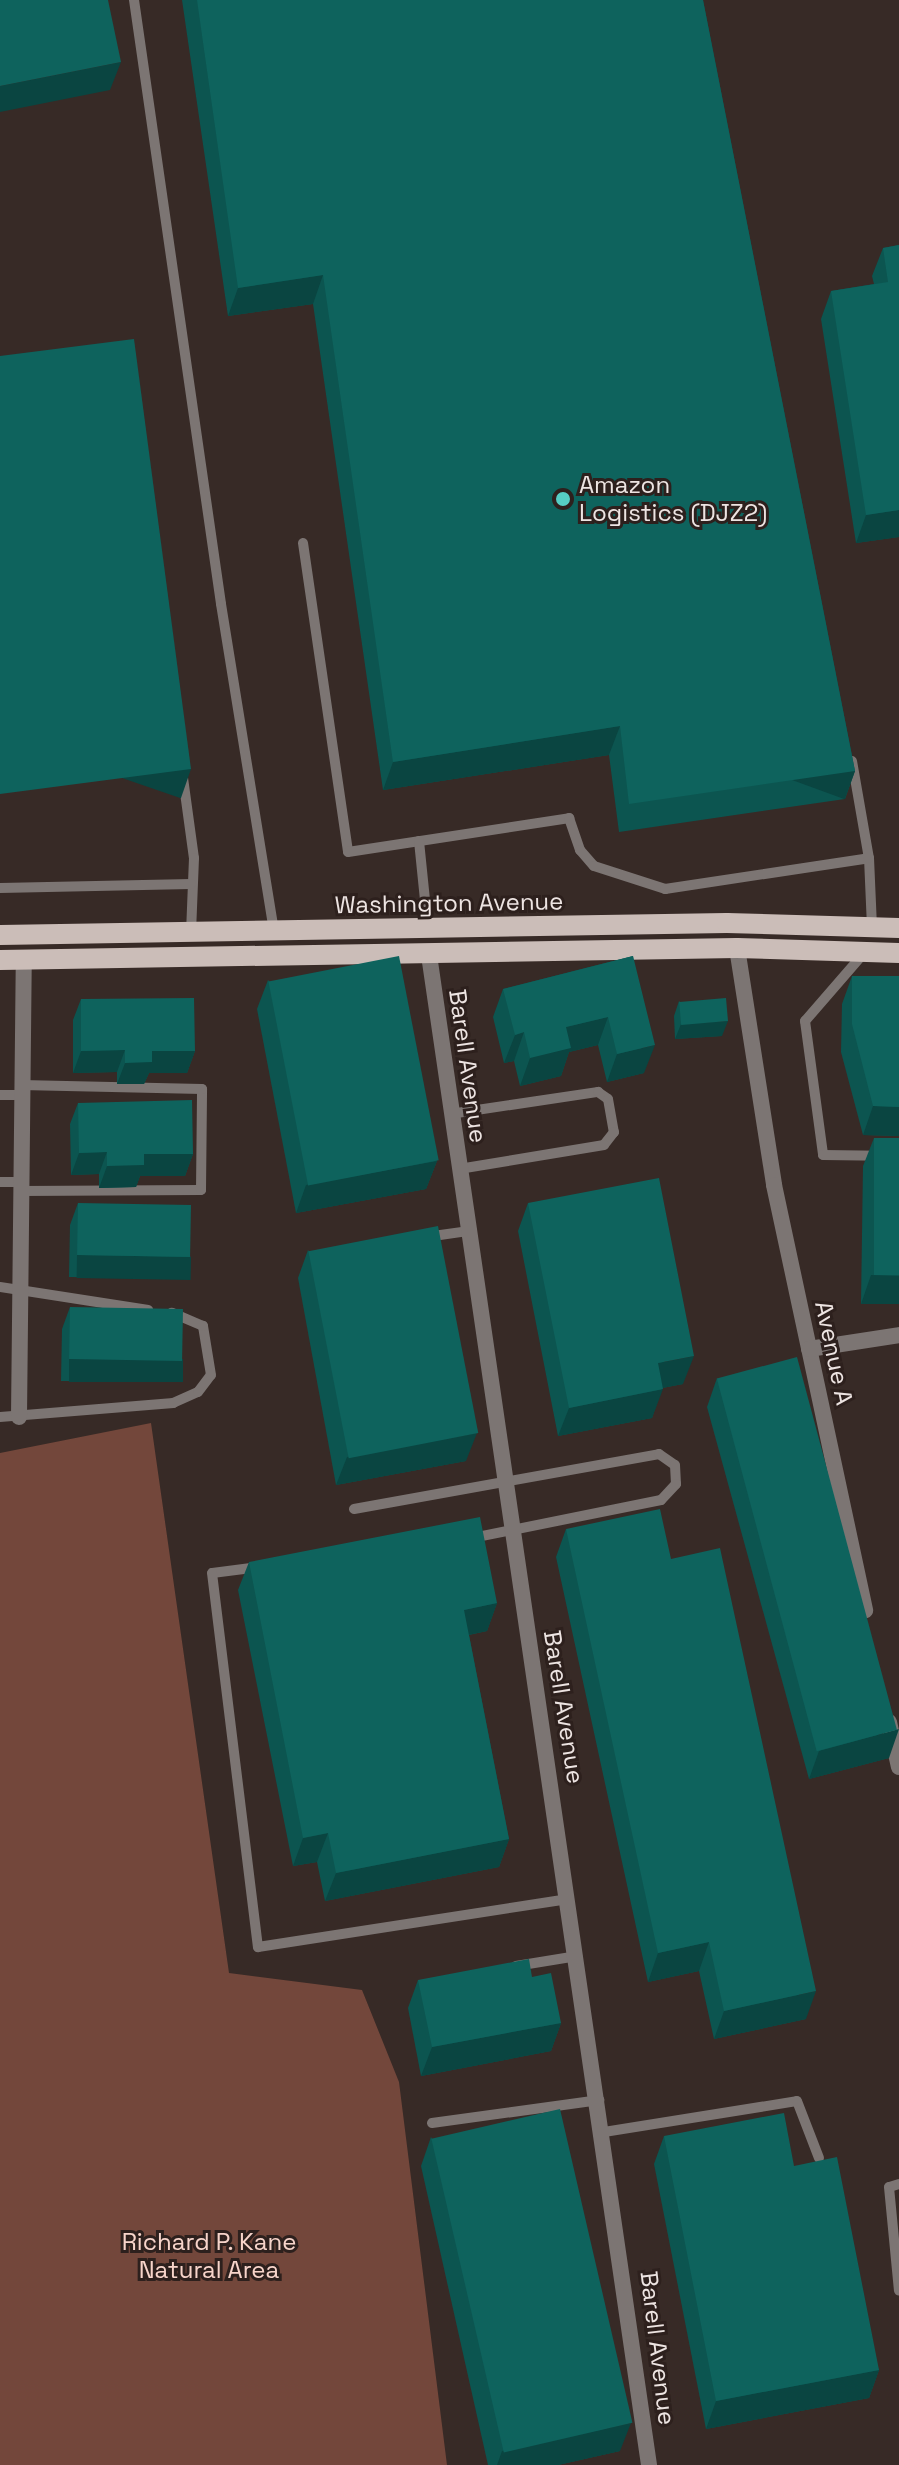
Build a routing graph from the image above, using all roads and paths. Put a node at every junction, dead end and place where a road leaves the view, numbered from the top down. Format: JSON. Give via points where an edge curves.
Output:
{"nodes":[{"id":1,"x":134,"y":0,"type":"edge"},
{"id":2,"x":303,"y":543,"type":"dead end"},
{"id":3,"x":850,"y":753,"type":"edge"},
{"id":4,"x":182,"y":767,"type":"edge"},
{"id":5,"x":419,"y":841,"type":"junction"},
{"id":6,"x":869,"y":858,"type":"junction"},
{"id":7,"x":191,"y":884,"type":"junction"},
{"id":8,"x":0,"y":888,"type":"edge"},
{"id":9,"x":872,"y":927,"type":"junction"},
{"id":10,"x":899,"y":928,"type":"edge"},
{"id":11,"x":428,"y":929,"type":"junction"},
{"id":12,"x":274,"y":932,"type":"junction"},
{"id":13,"x":0,"y":935,"type":"edge"},
{"id":14,"x":191,"y":935,"type":"junction"},
{"id":15,"x":737,"y":948,"type":"junction"},
{"id":16,"x":865,"y":952,"type":"junction"},
{"id":17,"x":899,"y":953,"type":"edge"},
{"id":18,"x":429,"y":955,"type":"junction"},
{"id":19,"x":24,"y":959,"type":"junction"},
{"id":20,"x":0,"y":960,"type":"edge"},
{"id":21,"x":21,"y":1090,"type":"junction"},
{"id":22,"x":0,"y":1095,"type":"edge"},
{"id":23,"x":450,"y":1114,"type":"junction"},
{"id":24,"x":899,"y":1156,"type":"edge"},
{"id":25,"x":459,"y":1169,"type":"junction"},
{"id":26,"x":0,"y":1182,"type":"edge"},
{"id":27,"x":20,"y":1187,"type":"junction"},
{"id":28,"x":468,"y":1231,"type":"junction"},
{"id":29,"x":409,"y":1240,"type":"edge"},
{"id":30,"x":0,"y":1287,"type":"edge"},
{"id":31,"x":20,"y":1287,"type":"junction"},
{"id":32,"x":899,"y":1335,"type":"edge"},
{"id":33,"x":809,"y":1349,"type":"junction"},
{"id":34,"x":0,"y":1417,"type":"edge"},
{"id":35,"x":19,"y":1417,"type":"junction"},
{"id":36,"x":505,"y":1480,"type":"junction"},
{"id":37,"x":354,"y":1509,"type":"dead end"},
{"id":38,"x":513,"y":1532,"type":"junction"},
{"id":39,"x":467,"y":1539,"type":"edge"},
{"id":40,"x":269,"y":1566,"type":"edge"},
{"id":41,"x":869,"y":1627,"type":"edge"},
{"id":42,"x":886,"y":1705,"type":"edge"},
{"id":43,"x":899,"y":1767,"type":"edge"},
{"id":44,"x":568,"y":1899,"type":"junction"},
{"id":45,"x":577,"y":1956,"type":"junction"},
{"id":46,"x":503,"y":1968,"type":"edge"},
{"id":47,"x":599,"y":2100,"type":"junction"},
{"id":48,"x":432,"y":2123,"type":"dead end"},
{"id":49,"x":604,"y":2132,"type":"junction"},
{"id":50,"x":819,"y":2158,"type":"edge"},
{"id":51,"x":899,"y":2184,"type":"edge"},
{"id":52,"x":899,"y":2291,"type":"edge"},
{"id":53,"x":649,"y":2465,"type":"edge"}],
"edges":[{"from":1,"to":12,"type":"lane","via":[[227,648]]},
{"from":2,"to":5,"type":"lane","via":[[348,852]]},
{"from":3,"to":6,"type":"lane"},
{"from":4,"to":7,"type":"lane","via":[[194,858]]},
{"from":5,"to":6,"type":"lane","via":[[569,818],[580,850],[594,866],[665,889]]},
{"from":5,"to":11,"type":"lane"},
{"from":6,"to":9,"type":"lane"},
{"from":7,"to":8,"type":"lane"},
{"from":7,"to":14,"type":"lane"},
{"from":9,"to":10,"type":"main road","name":"Washington Avenue"},
{"from":9,"to":11,"type":"main road","name":"Washington Avenue","via":[[727,923]]},
{"from":11,"to":12,"type":"main road","name":"Washington Avenue"},
{"from":12,"to":14,"type":"main road","name":"Washington Avenue"},
{"from":13,"to":14,"type":"main road","name":"Washington Avenue"},
{"from":15,"to":16,"type":"main road"},
{"from":15,"to":18,"type":"main road"},
{"from":15,"to":33,"type":"street","name":"Avenue A","via":[[774,1185]]},
{"from":16,"to":17,"type":"main road"},
{"from":16,"to":24,"type":"lane","via":[[805,1021],[823,1155]]},
{"from":18,"to":19,"type":"main road"},
{"from":18,"to":23,"type":"street","name":"Barell Avenue"},
{"from":19,"to":20,"type":"main road"},
{"from":19,"to":21,"type":"street"},
{"from":21,"to":22,"type":"lane"},
{"from":21,"to":27,"type":"street"},
{"from":21,"to":27,"type":"lane","via":[[202,1089],[202,1175],[201,1190]]},
{"from":23,"to":25,"type":"street","name":"Barell Avenue"},
{"from":23,"to":25,"type":"lane","via":[[598,1092],[608,1099],[614,1132],[604,1145]]},
{"from":25,"to":28,"type":"street","name":"Barell Avenue"},
{"from":26,"to":27,"type":"lane"},
{"from":27,"to":31,"type":"street"},
{"from":28,"to":29,"type":"lane"},
{"from":28,"to":36,"type":"street","name":"Barell Avenue"},
{"from":30,"to":31,"type":"lane"},
{"from":31,"to":35,"type":"street"},
{"from":31,"to":35,"type":"lane","via":[[177,1314],[203,1326],[211,1375],[198,1392],[173,1403]]},
{"from":32,"to":33,"type":"street"},
{"from":33,"to":41,"type":"street","name":"Avenue A"},
{"from":34,"to":35,"type":"lane"},
{"from":36,"to":37,"type":"lane"},
{"from":36,"to":38,"type":"street","name":"Barell Avenue"},
{"from":36,"to":38,"type":"lane","via":[[659,1454],[675,1465],[677,1476],[671,1493],[661,1500]]},
{"from":38,"to":39,"type":"lane"},
{"from":38,"to":44,"type":"street","name":"Barell Avenue"},
{"from":40,"to":44,"type":"lane","via":[[212,1573],[258,1947]]},
{"from":42,"to":43,"type":"street"},
{"from":44,"to":45,"type":"street","name":"Barell Avenue"},
{"from":45,"to":46,"type":"lane"},
{"from":45,"to":47,"type":"street","name":"Barell Avenue"},
{"from":47,"to":48,"type":"lane"},
{"from":47,"to":49,"type":"street","name":"Barell Avenue"},
{"from":49,"to":50,"type":"lane","via":[[797,2101]]},
{"from":49,"to":53,"type":"street","name":"Barell Avenue"},
{"from":51,"to":52,"type":"lane","via":[[889,2187]]}]}
